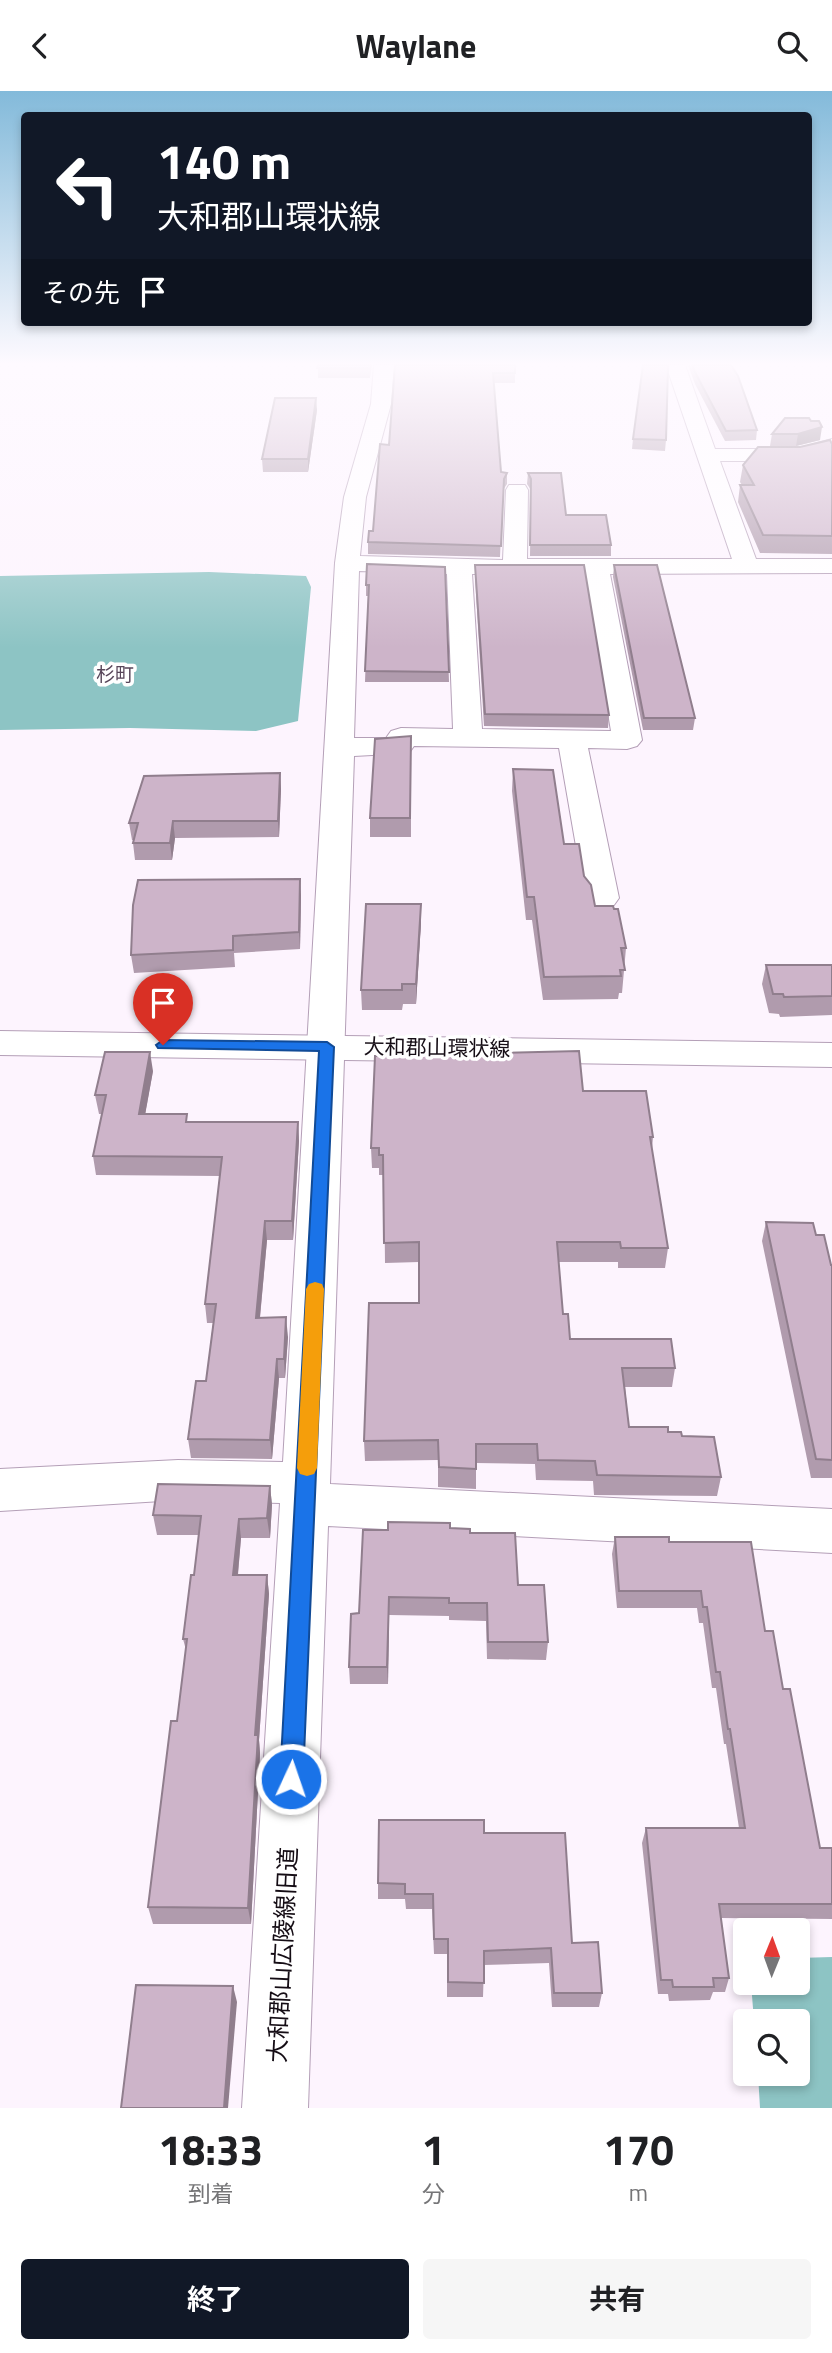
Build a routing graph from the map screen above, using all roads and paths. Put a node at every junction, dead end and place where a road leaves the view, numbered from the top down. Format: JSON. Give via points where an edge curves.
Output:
{"nodes":[{"id":1,"x":366,"y":459,"type":"edge"},
{"id":2,"x":709,"y":459,"type":"edge"},
{"id":3,"x":517,"y":490,"type":"dead end"},
{"id":4,"x":347,"y":563,"type":"junction"},
{"id":5,"x":746,"y":564,"type":"junction"},
{"id":6,"x":832,"y":566,"type":"edge"},
{"id":7,"x":459,"y":567,"type":"junction"},
{"id":8,"x":515,"y":567,"type":"junction"},
{"id":9,"x":596,"y":567,"type":"junction"},
{"id":10,"x":468,"y":739,"type":"junction"},
{"id":11,"x":572,"y":739,"type":"junction"},
{"id":12,"x":340,"y":747,"type":"junction"},
{"id":13,"x":602,"y":898,"type":"dead end"},
{"id":14,"x":0,"y":1043,"type":"edge"},
{"id":15,"x":327,"y":1047,"type":"junction"},
{"id":16,"x":832,"y":1055,"type":"edge"},
{"id":17,"x":0,"y":1490,"type":"edge"},
{"id":18,"x":306,"y":1493,"type":"junction"},
{"id":19,"x":832,"y":1531,"type":"edge"},
{"id":20,"x":275,"y":2108,"type":"edge"}],
"edges":[{"from":1,"to":4,"type":"street","name":"大和郡山広陵線旧道","via":[[355,497]]},
{"from":2,"to":5,"type":"street"},
{"from":3,"to":8,"type":"street"},
{"from":4,"to":7,"type":"street"},
{"from":4,"to":12,"type":"street","name":"大和郡山広陵線旧道"},
{"from":5,"to":6,"type":"street"},
{"from":5,"to":9,"type":"street"},
{"from":7,"to":8,"type":"street"},
{"from":7,"to":10,"type":"street"},
{"from":8,"to":9,"type":"street"},
{"from":9,"to":11,"type":"street","via":[[627,740]]},
{"from":10,"to":11,"type":"street"},
{"from":10,"to":12,"type":"street","via":[[401,737],[399,747]]},
{"from":11,"to":13,"type":"street"},
{"from":12,"to":15,"type":"street","name":"大和郡山広陵線旧道"},
{"from":14,"to":15,"type":"street","name":"大和郡山環状線"},
{"from":15,"to":16,"type":"street","name":"大和郡山環状線"},
{"from":15,"to":18,"type":"street","name":"大和郡山広陵線旧道"},
{"from":17,"to":18,"type":"street","via":[[178,1480]]},
{"from":18,"to":19,"type":"street"},
{"from":18,"to":20,"type":"street","name":"大和郡山広陵線旧道"}]}
